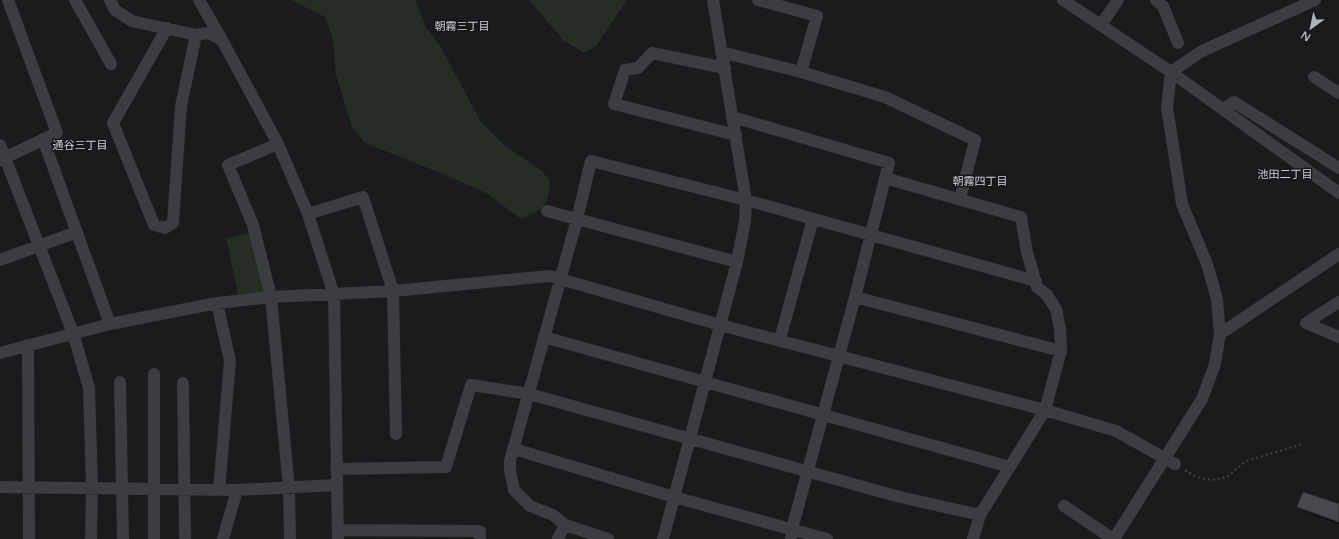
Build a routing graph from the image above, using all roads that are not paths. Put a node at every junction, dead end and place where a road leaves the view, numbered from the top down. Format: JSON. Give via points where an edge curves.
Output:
{"nodes":[{"id":1,"x":8,"y":0,"type":"edge"},
{"id":2,"x":76,"y":0,"type":"edge"},
{"id":3,"x":110,"y":0,"type":"edge"},
{"id":4,"x":199,"y":0,"type":"edge"},
{"id":5,"x":713,"y":0,"type":"edge"},
{"id":6,"x":758,"y":0,"type":"edge"},
{"id":7,"x":1063,"y":0,"type":"edge"},
{"id":8,"x":1118,"y":0,"type":"edge"},
{"id":9,"x":1156,"y":0,"type":"edge"},
{"id":10,"x":1315,"y":0,"type":"edge"},
{"id":11,"x":1101,"y":25,"type":"junction"},
{"id":12,"x":167,"y":28,"type":"junction"},
{"id":13,"x":196,"y":35,"type":"junction"},
{"id":14,"x":222,"y":40,"type":"junction"},
{"id":15,"x":1178,"y":43,"type":"dead end"},
{"id":16,"x":721,"y":52,"type":"junction"},
{"id":17,"x":111,"y":64,"type":"dead end"},
{"id":18,"x":725,"y":68,"type":"junction"},
{"id":19,"x":801,"y":72,"type":"junction"},
{"id":20,"x":1171,"y":72,"type":"junction"},
{"id":21,"x":1314,"y":77,"type":"dead end"},
{"id":22,"x":1339,"y":93,"type":"edge"},
{"id":23,"x":1223,"y":109,"type":"junction"},
{"id":24,"x":733,"y":117,"type":"junction"},
{"id":25,"x":736,"y":135,"type":"junction"},
{"id":26,"x":43,"y":139,"type":"junction"},
{"id":27,"x":278,"y":144,"type":"junction"},
{"id":28,"x":0,"y":145,"type":"edge"},
{"id":29,"x":2,"y":159,"type":"edge"},
{"id":30,"x":1339,"y":168,"type":"edge"},
{"id":31,"x":885,"y":178,"type":"junction"},
{"id":32,"x":1339,"y":193,"type":"edge"},
{"id":33,"x":960,"y":199,"type":"junction"},
{"id":34,"x":746,"y":200,"type":"junction"},
{"id":35,"x":547,"y":211,"type":"dead end"},
{"id":36,"x":308,"y":214,"type":"junction"},
{"id":37,"x":577,"y":219,"type":"junction"},
{"id":38,"x":813,"y":219,"type":"junction"},
{"id":39,"x":77,"y":232,"type":"junction"},
{"id":40,"x":869,"y":236,"type":"junction"},
{"id":41,"x":39,"y":247,"type":"junction"},
{"id":42,"x":1339,"y":254,"type":"edge"},
{"id":43,"x":0,"y":260,"type":"edge"},
{"id":44,"x":737,"y":262,"type":"junction"},
{"id":45,"x":560,"y":278,"type":"junction"},
{"id":46,"x":1036,"y":281,"type":"junction"},
{"id":47,"x":393,"y":291,"type":"junction"},
{"id":48,"x":334,"y":295,"type":"junction"},
{"id":49,"x":271,"y":297,"type":"junction"},
{"id":50,"x":855,"y":297,"type":"junction"},
{"id":51,"x":1339,"y":302,"type":"edge"},
{"id":52,"x":217,"y":303,"type":"junction"},
{"id":53,"x":110,"y":324,"type":"junction"},
{"id":54,"x":720,"y":325,"type":"junction"},
{"id":55,"x":73,"y":333,"type":"junction"},
{"id":56,"x":1220,"y":334,"type":"junction"},
{"id":57,"x":1339,"y":337,"type":"edge"},
{"id":58,"x":544,"y":338,"type":"junction"},
{"id":59,"x":780,"y":339,"type":"junction"},
{"id":60,"x":28,"y":345,"type":"junction"},
{"id":61,"x":1061,"y":351,"type":"junction"},
{"id":62,"x":0,"y":353,"type":"edge"},
{"id":63,"x":840,"y":356,"type":"junction"},
{"id":64,"x":154,"y":374,"type":"dead end"},
{"id":65,"x":120,"y":382,"type":"dead end"},
{"id":66,"x":183,"y":383,"type":"dead end"},
{"id":67,"x":704,"y":383,"type":"junction"},
{"id":68,"x":530,"y":394,"type":"junction"},
{"id":69,"x":1045,"y":410,"type":"junction"},
{"id":70,"x":823,"y":414,"type":"junction"},
{"id":71,"x":396,"y":434,"type":"dead end"},
{"id":72,"x":689,"y":439,"type":"junction"},
{"id":73,"x":514,"y":449,"type":"junction"},
{"id":74,"x":1164,"y":457,"type":"junction"},
{"id":75,"x":1175,"y":464,"type":"road end"},
{"id":76,"x":1010,"y":467,"type":"junction"},
{"id":77,"x":336,"y":469,"type":"junction"},
{"id":78,"x":808,"y":471,"type":"junction"},
{"id":79,"x":336,"y":484,"type":"junction"},
{"id":80,"x":0,"y":486,"type":"edge"},
{"id":81,"x":29,"y":486,"type":"junction"},
{"id":82,"x":92,"y":487,"type":"junction"},
{"id":83,"x":122,"y":487,"type":"junction"},
{"id":84,"x":154,"y":488,"type":"junction"},
{"id":85,"x":289,"y":488,"type":"junction"},
{"id":86,"x":184,"y":489,"type":"junction"},
{"id":87,"x":219,"y":490,"type":"junction"},
{"id":88,"x":237,"y":490,"type":"junction"},
{"id":89,"x":674,"y":497,"type":"junction"},
{"id":90,"x":1064,"y":506,"type":"dead end"},
{"id":91,"x":980,"y":516,"type":"junction"},
{"id":92,"x":564,"y":525,"type":"junction"},
{"id":93,"x":415,"y":534,"type":"edge"},
{"id":94,"x":792,"y":534,"type":"edge"},
{"id":95,"x":338,"y":535,"type":"edge"},
{"id":96,"x":29,"y":539,"type":"edge"},
{"id":97,"x":91,"y":539,"type":"edge"},
{"id":98,"x":122,"y":539,"type":"edge"},
{"id":99,"x":154,"y":539,"type":"edge"},
{"id":100,"x":185,"y":539,"type":"edge"},
{"id":101,"x":223,"y":539,"type":"edge"},
{"id":102,"x":290,"y":539,"type":"edge"},
{"id":103,"x":480,"y":539,"type":"edge"},
{"id":104,"x":558,"y":539,"type":"edge"},
{"id":105,"x":608,"y":539,"type":"edge"},
{"id":106,"x":663,"y":539,"type":"edge"},
{"id":107,"x":827,"y":539,"type":"edge"},
{"id":108,"x":973,"y":539,"type":"edge"},
{"id":109,"x":1114,"y":539,"type":"edge"}],
"edges":[{"from":1,"to":26,"type":"street","via":[[57,132]]},
{"from":2,"to":17,"type":"street"},
{"from":3,"to":12,"type":"street","via":[[115,10],[132,21]]},
{"from":4,"to":14,"type":"street"},
{"from":5,"to":16,"type":"street"},
{"from":6,"to":19,"type":"street","via":[[817,16]]},
{"from":7,"to":11,"type":"street"},
{"from":8,"to":11,"type":"street"},
{"from":9,"to":15,"type":"street","via":[[1162,6]]},
{"from":10,"to":20,"type":"street","via":[[1202,51]]},
{"from":11,"to":20,"type":"street"},
{"from":12,"to":13,"type":"street"},
{"from":12,"to":13,"type":"street","via":[[113,123],[154,225],[165,228],[173,223],[181,106]]},
{"from":13,"to":14,"type":"street","via":[[208,33]]},
{"from":14,"to":27,"type":"street"},
{"from":16,"to":18,"type":"street"},
{"from":16,"to":19,"type":"street"},
{"from":18,"to":24,"type":"street"},
{"from":18,"to":25,"type":"street","via":[[652,53],[638,68],[624,70],[614,104]]},
{"from":19,"to":33,"type":"street","via":[[886,97],[975,140]]},
{"from":20,"to":23,"type":"street"},
{"from":20,"to":56,"type":"street","via":[[1167,107],[1182,204],[1207,264],[1216,299]]},
{"from":21,"to":22,"type":"street"},
{"from":23,"to":30,"type":"street","via":[[1234,102]]},
{"from":23,"to":32,"type":"street"},
{"from":24,"to":25,"type":"street"},
{"from":24,"to":31,"type":"street","via":[[889,163]]},
{"from":25,"to":34,"type":"street"},
{"from":26,"to":29,"type":"street"},
{"from":26,"to":39,"type":"street"},
{"from":27,"to":36,"type":"street"},
{"from":27,"to":49,"type":"street","via":[[228,165],[253,225]]},
{"from":28,"to":29,"type":"street"},
{"from":29,"to":41,"type":"street"},
{"from":31,"to":33,"type":"street"},
{"from":31,"to":40,"type":"street"},
{"from":33,"to":46,"type":"street","via":[[1021,217],[1027,252]]},
{"from":34,"to":37,"type":"street","via":[[591,161]]},
{"from":34,"to":38,"type":"street"},
{"from":34,"to":44,"type":"street"},
{"from":35,"to":37,"type":"street"},
{"from":36,"to":47,"type":"street","via":[[363,198]]},
{"from":36,"to":48,"type":"street"},
{"from":37,"to":44,"type":"street"},
{"from":37,"to":45,"type":"street"},
{"from":38,"to":40,"type":"street"},
{"from":38,"to":59,"type":"street"},
{"from":39,"to":41,"type":"street"},
{"from":39,"to":53,"type":"street"},
{"from":40,"to":46,"type":"street"},
{"from":40,"to":50,"type":"street"},
{"from":41,"to":43,"type":"street"},
{"from":41,"to":55,"type":"street"},
{"from":42,"to":56,"type":"street"},
{"from":44,"to":54,"type":"street"},
{"from":45,"to":47,"type":"street","via":[[550,276]]},
{"from":45,"to":54,"type":"street"},
{"from":45,"to":58,"type":"street"},
{"from":46,"to":61,"type":"street","via":[[1037,287],[1047,295],[1056,309]]},
{"from":47,"to":48,"type":"street"},
{"from":47,"to":71,"type":"street"},
{"from":48,"to":49,"type":"street"},
{"from":48,"to":77,"type":"street"},
{"from":49,"to":52,"type":"street"},
{"from":49,"to":85,"type":"street"},
{"from":50,"to":61,"type":"street"},
{"from":50,"to":63,"type":"street"},
{"from":51,"to":57,"type":"street","via":[[1306,323]]},
{"from":52,"to":53,"type":"street"},
{"from":52,"to":87,"type":"street","via":[[230,361]]},
{"from":53,"to":55,"type":"street"},
{"from":54,"to":59,"type":"street"},
{"from":54,"to":67,"type":"street"},
{"from":55,"to":60,"type":"street"},
{"from":55,"to":82,"type":"street","via":[[89,388]]},
{"from":56,"to":74,"type":"street","via":[[1215,364],[1202,399]]},
{"from":58,"to":67,"type":"street"},
{"from":58,"to":68,"type":"street"},
{"from":59,"to":63,"type":"street"},
{"from":60,"to":62,"type":"street"},
{"from":60,"to":81,"type":"street"},
{"from":61,"to":69,"type":"street"},
{"from":63,"to":69,"type":"street"},
{"from":63,"to":70,"type":"street"},
{"from":64,"to":84,"type":"street"},
{"from":65,"to":83,"type":"street"},
{"from":66,"to":86,"type":"street"},
{"from":67,"to":70,"type":"street"},
{"from":67,"to":72,"type":"street"},
{"from":68,"to":72,"type":"street"},
{"from":68,"to":73,"type":"street"},
{"from":68,"to":77,"type":"street","via":[[471,386],[446,467]]},
{"from":69,"to":74,"type":"street","via":[[1116,431]]},
{"from":69,"to":76,"type":"street"},
{"from":70,"to":76,"type":"street"},
{"from":70,"to":78,"type":"street"},
{"from":72,"to":78,"type":"street"},
{"from":72,"to":89,"type":"street"},
{"from":73,"to":89,"type":"street"},
{"from":73,"to":92,"type":"street","via":[[510,471],[514,490],[530,506],[553,515]]},
{"from":74,"to":75,"type":"street"},
{"from":74,"to":109,"type":"street"},
{"from":76,"to":91,"type":"street"},
{"from":77,"to":79,"type":"street"},
{"from":78,"to":91,"type":"street"},
{"from":78,"to":94,"type":"street"},
{"from":79,"to":85,"type":"street"},
{"from":79,"to":95,"type":"street"},
{"from":80,"to":81,"type":"street"},
{"from":81,"to":82,"type":"street"},
{"from":81,"to":96,"type":"street"},
{"from":82,"to":83,"type":"street"},
{"from":82,"to":97,"type":"street"},
{"from":83,"to":84,"type":"street"},
{"from":83,"to":98,"type":"street"},
{"from":84,"to":86,"type":"street"},
{"from":84,"to":99,"type":"street"},
{"from":85,"to":88,"type":"street"},
{"from":85,"to":102,"type":"street"},
{"from":86,"to":87,"type":"street"},
{"from":86,"to":100,"type":"street"},
{"from":87,"to":88,"type":"street"},
{"from":88,"to":101,"type":"street"},
{"from":89,"to":94,"type":"street"},
{"from":89,"to":106,"type":"street"},
{"from":90,"to":109,"type":"street"},
{"from":91,"to":108,"type":"street"},
{"from":92,"to":104,"type":"street"},
{"from":92,"to":105,"type":"street"},
{"from":93,"to":95,"type":"street"},
{"from":93,"to":103,"type":"street","via":[[480,531]]},
{"from":94,"to":107,"type":"street"}]}
